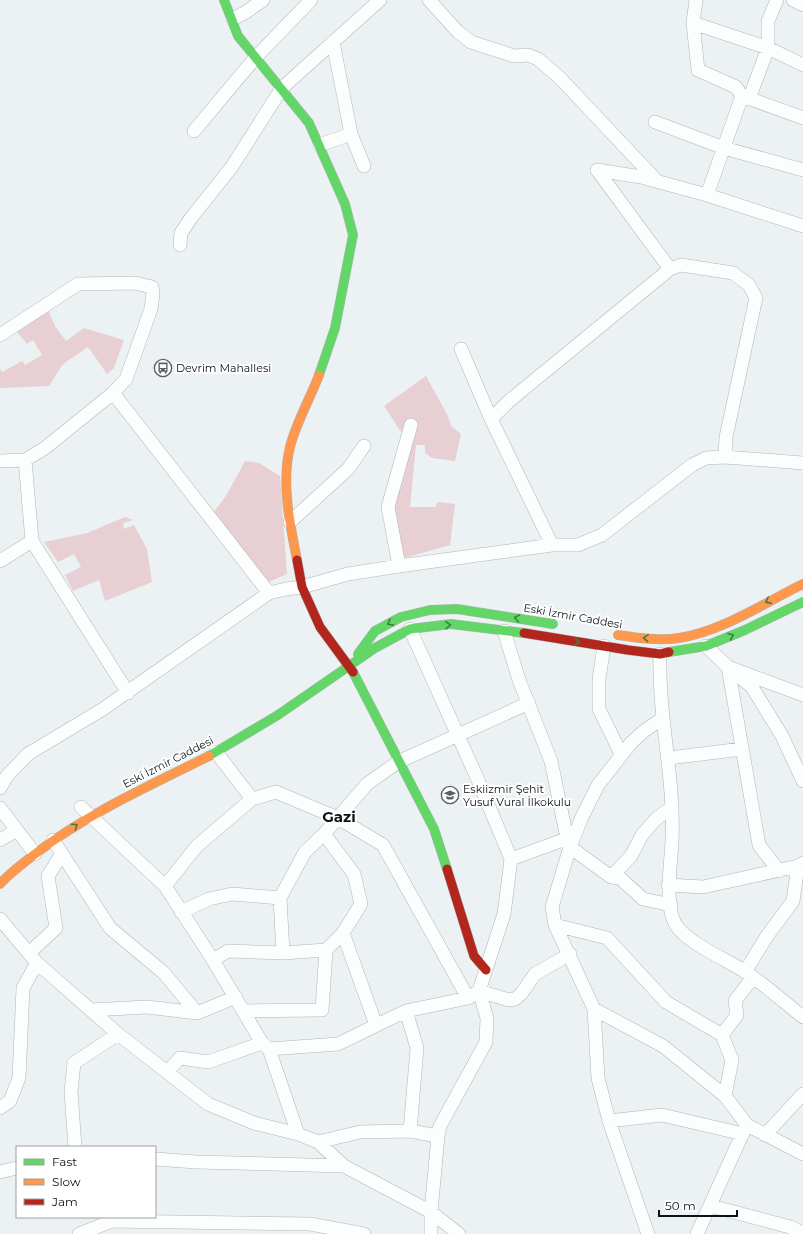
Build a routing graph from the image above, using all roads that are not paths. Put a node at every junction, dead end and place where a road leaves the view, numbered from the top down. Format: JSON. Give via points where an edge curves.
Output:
{"nodes":[{"id":1,"x":224,"y":0,"type":"edge"},
{"id":2,"x":262,"y":0,"type":"edge"},
{"id":3,"x":311,"y":0,"type":"edge"},
{"id":4,"x":380,"y":0,"type":"edge"},
{"id":5,"x":429,"y":0,"type":"edge"},
{"id":6,"x":696,"y":0,"type":"edge"},
{"id":7,"x":777,"y":0,"type":"edge"},
{"id":8,"x":793,"y":0,"type":"edge"},
{"id":9,"x":803,"y":5,"type":"edge"},
{"id":10,"x":232,"y":19,"type":"junction"},
{"id":11,"x":693,"y":23,"type":"junction"},
{"id":12,"x":334,"y":42,"type":"junction"},
{"id":13,"x":768,"y":48,"type":"junction"},
{"id":14,"x":256,"y":57,"type":"junction"},
{"id":15,"x":803,"y":65,"type":"edge"},
{"id":16,"x":282,"y":88,"type":"junction"},
{"id":17,"x":746,"y":97,"type":"junction"},
{"id":18,"x":803,"y":118,"type":"edge"},
{"id":19,"x":655,"y":122,"type":"dead end"},
{"id":20,"x":194,"y":131,"type":"dead end"},
{"id":21,"x":351,"y":134,"type":"junction"},
{"id":22,"x":320,"y":145,"type":"junction"},
{"id":23,"x":724,"y":148,"type":"junction"},
{"id":24,"x":364,"y":166,"type":"dead end"},
{"id":25,"x":803,"y":170,"type":"edge"},
{"id":26,"x":657,"y":181,"type":"junction"},
{"id":27,"x":707,"y":195,"type":"junction"},
{"id":28,"x":803,"y":226,"type":"edge"},
{"id":29,"x":180,"y":245,"type":"dead end"},
{"id":30,"x":670,"y":269,"type":"junction"},
{"id":31,"x":0,"y":335,"type":"edge"},
{"id":32,"x":461,"y":349,"type":"dead end"},
{"id":33,"x":113,"y":393,"type":"junction"},
{"id":34,"x":491,"y":420,"type":"junction"},
{"id":35,"x":411,"y":425,"type":"dead end"},
{"id":36,"x":364,"y":446,"type":"dead end"},
{"id":37,"x":725,"y":458,"type":"junction"},
{"id":38,"x":24,"y":460,"type":"junction"},
{"id":39,"x":0,"y":461,"type":"edge"},
{"id":40,"x":803,"y":463,"type":"edge"},
{"id":41,"x":290,"y":522,"type":"junction"},
{"id":42,"x":32,"y":541,"type":"junction"},
{"id":43,"x":552,"y":545,"type":"junction"},
{"id":44,"x":0,"y":561,"type":"edge"},
{"id":45,"x":399,"y":566,"type":"junction"},
{"id":46,"x":803,"y":584,"type":"edge"},
{"id":47,"x":302,"y":588,"type":"junction"},
{"id":48,"x":269,"y":593,"type":"junction"},
{"id":49,"x":803,"y":602,"type":"edge"},
{"id":50,"x":561,"y":626,"type":"dead end"},
{"id":51,"x":410,"y":629,"type":"junction"},
{"id":52,"x":504,"y":631,"type":"junction"},
{"id":53,"x":605,"y":640,"type":"junction"},
{"id":54,"x":706,"y":646,"type":"junction"},
{"id":55,"x":660,"y":654,"type":"junction"},
{"id":56,"x":349,"y":665,"type":"junction"},
{"id":57,"x":728,"y":667,"type":"junction"},
{"id":58,"x":803,"y":685,"type":"edge"},
{"id":59,"x":789,"y":689,"type":"junction"},
{"id":60,"x":128,"y":693,"type":"junction"},
{"id":61,"x":803,"y":694,"type":"edge"},
{"id":62,"x":529,"y":703,"type":"junction"},
{"id":63,"x":663,"y":718,"type":"junction"},
{"id":64,"x":458,"y":735,"type":"junction"},
{"id":65,"x":742,"y":749,"type":"junction"},
{"id":66,"x":216,"y":752,"type":"junction"},
{"id":67,"x":621,"y":754,"type":"junction"},
{"id":68,"x":669,"y":758,"type":"junction"},
{"id":69,"x":176,"y":762,"type":"dead end"},
{"id":70,"x":398,"y":762,"type":"junction"},
{"id":71,"x":802,"y":778,"type":"edge"},
{"id":72,"x":0,"y":788,"type":"edge"},
{"id":73,"x":252,"y":799,"type":"junction"},
{"id":74,"x":672,"y":807,"type":"junction"},
{"id":75,"x":0,"y":808,"type":"edge"},
{"id":76,"x":84,"y":809,"type":"junction"},
{"id":77,"x":338,"y":818,"type":"junction"},
{"id":78,"x":17,"y":830,"type":"junction"},
{"id":79,"x":324,"y":834,"type":"junction"},
{"id":80,"x":0,"y":840,"type":"edge"},
{"id":81,"x":53,"y":840,"type":"junction"},
{"id":82,"x":568,"y":843,"type":"junction"},
{"id":83,"x":30,"y":847,"type":"junction"},
{"id":84,"x":61,"y":855,"type":"junction"},
{"id":85,"x":511,"y":859,"type":"junction"},
{"id":86,"x":800,"y":865,"type":"edge"},
{"id":87,"x":779,"y":871,"type":"junction"},
{"id":88,"x":611,"y":877,"type":"junction"},
{"id":89,"x":0,"y":884,"type":"edge"},
{"id":90,"x":668,"y":885,"type":"junction"},
{"id":91,"x":165,"y":886,"type":"junction"},
{"id":92,"x":280,"y":898,"type":"junction"},
{"id":93,"x":671,"y":905,"type":"junction"},
{"id":94,"x":182,"y":912,"type":"junction"},
{"id":95,"x":0,"y":920,"type":"edge"},
{"id":96,"x":555,"y":925,"type":"junction"},
{"id":97,"x":343,"y":933,"type":"junction"},
{"id":98,"x":326,"y":950,"type":"junction"},
{"id":99,"x":283,"y":953,"type":"junction"},
{"id":100,"x":570,"y":954,"type":"junction"},
{"id":101,"x":33,"y":958,"type":"junction"},
{"id":102,"x":213,"y":960,"type":"junction"},
{"id":103,"x":486,"y":970,"type":"junction"},
{"id":104,"x":749,"y":975,"type":"junction"},
{"id":105,"x":474,"y":994,"type":"junction"},
{"id":106,"x":236,"y":997,"type":"junction"},
{"id":107,"x":594,"y":1009,"type":"junction"},
{"id":108,"x":91,"y":1010,"type":"junction"},
{"id":109,"x":244,"y":1011,"type":"junction"},
{"id":110,"x":406,"y":1011,"type":"junction"},
{"id":111,"x":197,"y":1013,"type":"junction"},
{"id":112,"x":803,"y":1017,"type":"edge"},
{"id":113,"x":376,"y":1025,"type":"junction"},
{"id":114,"x":118,"y":1034,"type":"junction"},
{"id":115,"x":722,"y":1035,"type":"junction"},
{"id":116,"x":265,"y":1046,"type":"junction"},
{"id":117,"x":167,"y":1072,"type":"junction"},
{"id":118,"x":803,"y":1094,"type":"edge"},
{"id":119,"x":725,"y":1096,"type":"junction"},
{"id":120,"x":0,"y":1108,"type":"edge"},
{"id":121,"x":609,"y":1121,"type":"junction"},
{"id":122,"x":745,"y":1130,"type":"junction"},
{"id":123,"x":410,"y":1131,"type":"junction"},
{"id":124,"x":298,"y":1134,"type":"junction"},
{"id":125,"x":765,"y":1135,"type":"junction"},
{"id":126,"x":438,"y":1136,"type":"junction"},
{"id":127,"x":318,"y":1142,"type":"junction"},
{"id":128,"x":75,"y":1146,"type":"edge"},
{"id":129,"x":803,"y":1154,"type":"edge"},
{"id":130,"x":156,"y":1158,"type":"edge"},
{"id":131,"x":344,"y":1166,"type":"junction"},
{"id":132,"x":16,"y":1168,"type":"edge"},
{"id":133,"x":0,"y":1172,"type":"edge"},
{"id":134,"x":711,"y":1206,"type":"junction"},
{"id":135,"x":431,"y":1212,"type":"junction"},
{"id":136,"x":113,"y":1219,"type":"edge"},
{"id":137,"x":179,"y":1229,"type":"edge"},
{"id":138,"x":803,"y":1232,"type":"edge"},
{"id":139,"x":79,"y":1234,"type":"edge"},
{"id":140,"x":364,"y":1234,"type":"edge"},
{"id":141,"x":431,"y":1234,"type":"edge"},
{"id":142,"x":459,"y":1234,"type":"edge"},
{"id":143,"x":648,"y":1234,"type":"edge"},
{"id":144,"x":697,"y":1234,"type":"edge"}],
"edges":[{"from":1,"to":10,"type":"main road"},
{"from":2,"to":10,"type":"street"},
{"from":3,"to":14,"type":"street"},
{"from":4,"to":12,"type":"street"},
{"from":5,"to":26,"type":"street","via":[[458,32],[471,42],[514,56],[528,55],[538,59],[560,78]]},
{"from":6,"to":11,"type":"street"},
{"from":7,"to":13,"type":"street","via":[[768,21]]},
{"from":8,"to":9,"type":"street"},
{"from":10,"to":14,"type":"main road","via":[[238,36]]},
{"from":11,"to":13,"type":"street"},
{"from":11,"to":17,"type":"street","via":[[698,70],[736,87]]},
{"from":12,"to":16,"type":"street"},
{"from":12,"to":21,"type":"street"},
{"from":13,"to":15,"type":"street"},
{"from":13,"to":17,"type":"street"},
{"from":14,"to":16,"type":"main road"},
{"from":14,"to":20,"type":"street"},
{"from":16,"to":22,"type":"main road","via":[[309,123]]},
{"from":16,"to":29,"type":"street","via":[[231,168],[191,218],[182,233]]},
{"from":17,"to":18,"type":"street"},
{"from":17,"to":23,"type":"street"},
{"from":19,"to":23,"type":"street"},
{"from":21,"to":22,"type":"street"},
{"from":21,"to":24,"type":"street"},
{"from":22,"to":41,"type":"main road","via":[[345,204],[353,235],[335,328],[290,446],[286,470]]},
{"from":23,"to":25,"type":"street"},
{"from":23,"to":27,"type":"street"},
{"from":26,"to":27,"type":"street"},
{"from":26,"to":30,"type":"street","via":[[597,170]]},
{"from":27,"to":28,"type":"street"},
{"from":30,"to":34,"type":"street","via":[[509,401]]},
{"from":30,"to":37,"type":"street","via":[[682,265],[733,273],[749,285],[756,298],[728,430]]},
{"from":31,"to":33,"type":"street","via":[[78,284],[135,283],[152,287],[151,309],[126,379]]},
{"from":32,"to":34,"type":"street"},
{"from":33,"to":38,"type":"street","via":[[45,448]]},
{"from":33,"to":48,"type":"street"},
{"from":34,"to":43,"type":"street"},
{"from":35,"to":45,"type":"street","via":[[388,507]]},
{"from":36,"to":41,"type":"street","via":[[348,469]]},
{"from":37,"to":40,"type":"street"},
{"from":37,"to":43,"type":"street","via":[[706,458],[692,465],[602,535],[578,544]]},
{"from":38,"to":39,"type":"street"},
{"from":38,"to":42,"type":"street"},
{"from":41,"to":47,"type":"main road"},
{"from":42,"to":44,"type":"street"},
{"from":42,"to":60,"type":"street"},
{"from":43,"to":45,"type":"street"},
{"from":45,"to":47,"type":"street","via":[[348,574]]},
{"from":46,"to":53,"type":"main road","name":"Eski İzmir Caddesi","one_way":true,"via":[[716,626],[687,636]]},
{"from":47,"to":48,"type":"street"},
{"from":47,"to":56,"type":"main road","via":[[320,627]]},
{"from":48,"to":60,"type":"street"},
{"from":54,"to":49,"type":"main road","name":"Eski İzmir Caddesi","one_way":true},
{"from":50,"to":56,"type":"main road","name":"Eski İzmir Caddesi","one_way":true,"via":[[457,609],[430,610],[401,617],[375,631]]},
{"from":51,"to":52,"type":"main road","name":"Eski İzmir Caddesi","one_way":true,"via":[[451,624]]},
{"from":51,"to":56,"type":"main road","name":"Eski İzmir Caddesi"},
{"from":51,"to":64,"type":"street","via":[[435,690]]},
{"from":52,"to":53,"type":"main road","name":"Eski İzmir Caddesi","one_way":true},
{"from":52,"to":62,"type":"street"},
{"from":53,"to":55,"type":"main road","name":"Eski İzmir Caddesi"},
{"from":53,"to":67,"type":"street","via":[[599,679],[599,710]]},
{"from":54,"to":55,"type":"main road","name":"Eski İzmir Caddesi"},
{"from":54,"to":57,"type":"street"},
{"from":55,"to":63,"type":"street","via":[[659,678]]},
{"from":56,"to":66,"type":"main road","name":"Eski İzmir Caddesi","via":[[278,715]]},
{"from":56,"to":70,"type":"main road"},
{"from":57,"to":59,"type":"street"},
{"from":57,"to":65,"type":"street"},
{"from":57,"to":71,"type":"street","via":[[752,687],[782,736]]},
{"from":58,"to":59,"type":"street"},
{"from":59,"to":61,"type":"street"},
{"from":60,"to":72,"type":"street","via":[[28,754]]},
{"from":62,"to":64,"type":"street"},
{"from":62,"to":82,"type":"street","via":[[551,761]]},
{"from":63,"to":67,"type":"street","via":[[644,731]]},
{"from":63,"to":68,"type":"street"},
{"from":64,"to":70,"type":"street"},
{"from":64,"to":85,"type":"street"},
{"from":65,"to":68,"type":"street"},
{"from":65,"to":87,"type":"street","via":[[759,845]]},
{"from":66,"to":69,"type":"main road"},
{"from":66,"to":73,"type":"street"},
{"from":66,"to":76,"type":"main road","name":"Eski İzmir Caddesi"},
{"from":67,"to":82,"type":"street","via":[[598,785]]},
{"from":68,"to":74,"type":"street"},
{"from":70,"to":77,"type":"street","via":[[367,784]]},
{"from":70,"to":103,"type":"main road","via":[[434,829],[474,956]]},
{"from":73,"to":77,"type":"street","via":[[276,792]]},
{"from":73,"to":91,"type":"street","via":[[197,846]]},
{"from":74,"to":88,"type":"street","via":[[656,818],[642,835],[631,856]]},
{"from":74,"to":90,"type":"street"},
{"from":75,"to":78,"type":"street"},
{"from":81,"to":76,"type":"main road","name":"Eski İzmir Caddesi","one_way":true},
{"from":76,"to":91,"type":"street"},
{"from":77,"to":79,"type":"street"},
{"from":77,"to":105,"type":"street","via":[[383,845]]},
{"from":78,"to":80,"type":"street"},
{"from":78,"to":83,"type":"street"},
{"from":79,"to":92,"type":"street","via":[[305,852]]},
{"from":79,"to":97,"type":"street","via":[[354,874],[361,904]]},
{"from":81,"to":83,"type":"main road","name":"Eski İzmir Caddesi"},
{"from":81,"to":84,"type":"street"},
{"from":82,"to":85,"type":"street"},
{"from":82,"to":88,"type":"street"},
{"from":82,"to":96,"type":"street","via":[[552,907]]},
{"from":83,"to":89,"type":"main road","name":"Eski İzmir Caddesi"},
{"from":84,"to":101,"type":"street","via":[[48,876],[56,928]]},
{"from":84,"to":111,"type":"street","via":[[110,928],[164,974]]},
{"from":85,"to":103,"type":"street","via":[[504,914]]},
{"from":86,"to":87,"type":"street"},
{"from":86,"to":104,"type":"street","via":[[793,901],[767,936]]},
{"from":87,"to":90,"type":"street","via":[[703,887]]},
{"from":88,"to":93,"type":"street","via":[[620,878],[643,899]]},
{"from":90,"to":93,"type":"street"},
{"from":91,"to":94,"type":"street"},
{"from":92,"to":94,"type":"street","via":[[232,894],[209,899]]},
{"from":92,"to":99,"type":"street"},
{"from":93,"to":104,"type":"street","via":[[675,924],[684,936]]},
{"from":94,"to":102,"type":"street"},
{"from":95,"to":101,"type":"street"},
{"from":96,"to":100,"type":"street"},
{"from":96,"to":115,"type":"street","via":[[607,938],[666,1002]]},
{"from":97,"to":98,"type":"street"},
{"from":97,"to":113,"type":"street"},
{"from":98,"to":99,"type":"street"},
{"from":98,"to":109,"type":"street","via":[[322,1010]]},
{"from":99,"to":102,"type":"street","via":[[228,951]]},
{"from":100,"to":105,"type":"street","via":[[538,971],[515,999]]},
{"from":100,"to":107,"type":"street"},
{"from":101,"to":108,"type":"street"},
{"from":101,"to":120,"type":"street","via":[[23,988],[19,1078],[10,1101]]},
{"from":102,"to":106,"type":"street"},
{"from":103,"to":105,"type":"street"},
{"from":104,"to":112,"type":"street"},
{"from":104,"to":115,"type":"street","via":[[735,1001],[737,1015]]},
{"from":105,"to":110,"type":"street"},
{"from":105,"to":126,"type":"street","via":[[487,1018],[486,1042],[444,1118]]},
{"from":106,"to":109,"type":"street"},
{"from":106,"to":111,"type":"street"},
{"from":107,"to":119,"type":"street","via":[[663,1046]]},
{"from":107,"to":121,"type":"street","via":[[598,1078]]},
{"from":108,"to":111,"type":"street","via":[[147,1007]]},
{"from":108,"to":114,"type":"street"},
{"from":109,"to":116,"type":"street"},
{"from":110,"to":113,"type":"street"},
{"from":110,"to":123,"type":"street","via":[[417,1048]]},
{"from":113,"to":116,"type":"street","via":[[338,1044]]},
{"from":114,"to":117,"type":"street"},
{"from":114,"to":128,"type":"street","via":[[74,1063],[71,1092]]},
{"from":115,"to":119,"type":"street","via":[[732,1060]]},
{"from":116,"to":117,"type":"street","via":[[208,1062],[180,1058]]},
{"from":116,"to":124,"type":"street"},
{"from":117,"to":124,"type":"street","via":[[208,1104],[254,1123]]},
{"from":118,"to":125,"type":"street"},
{"from":119,"to":122,"type":"street"},
{"from":121,"to":122,"type":"street","via":[[662,1115]]},
{"from":121,"to":143,"type":"street"},
{"from":122,"to":125,"type":"street"},
{"from":122,"to":134,"type":"street"},
{"from":123,"to":126,"type":"street"},
{"from":123,"to":127,"type":"street","via":[[360,1132]]},
{"from":124,"to":127,"type":"street"},
{"from":125,"to":129,"type":"street"},
{"from":126,"to":135,"type":"street"},
{"from":127,"to":131,"type":"street"},
{"from":130,"to":131,"type":"street","via":[[196,1162]]},
{"from":131,"to":135,"type":"street"},
{"from":132,"to":133,"type":"street"},
{"from":134,"to":138,"type":"street"},
{"from":134,"to":144,"type":"street"},
{"from":135,"to":141,"type":"street"},
{"from":135,"to":142,"type":"street"},
{"from":136,"to":137,"type":"street"},
{"from":136,"to":139,"type":"street"},
{"from":137,"to":140,"type":"street","via":[[310,1224]]}]}
